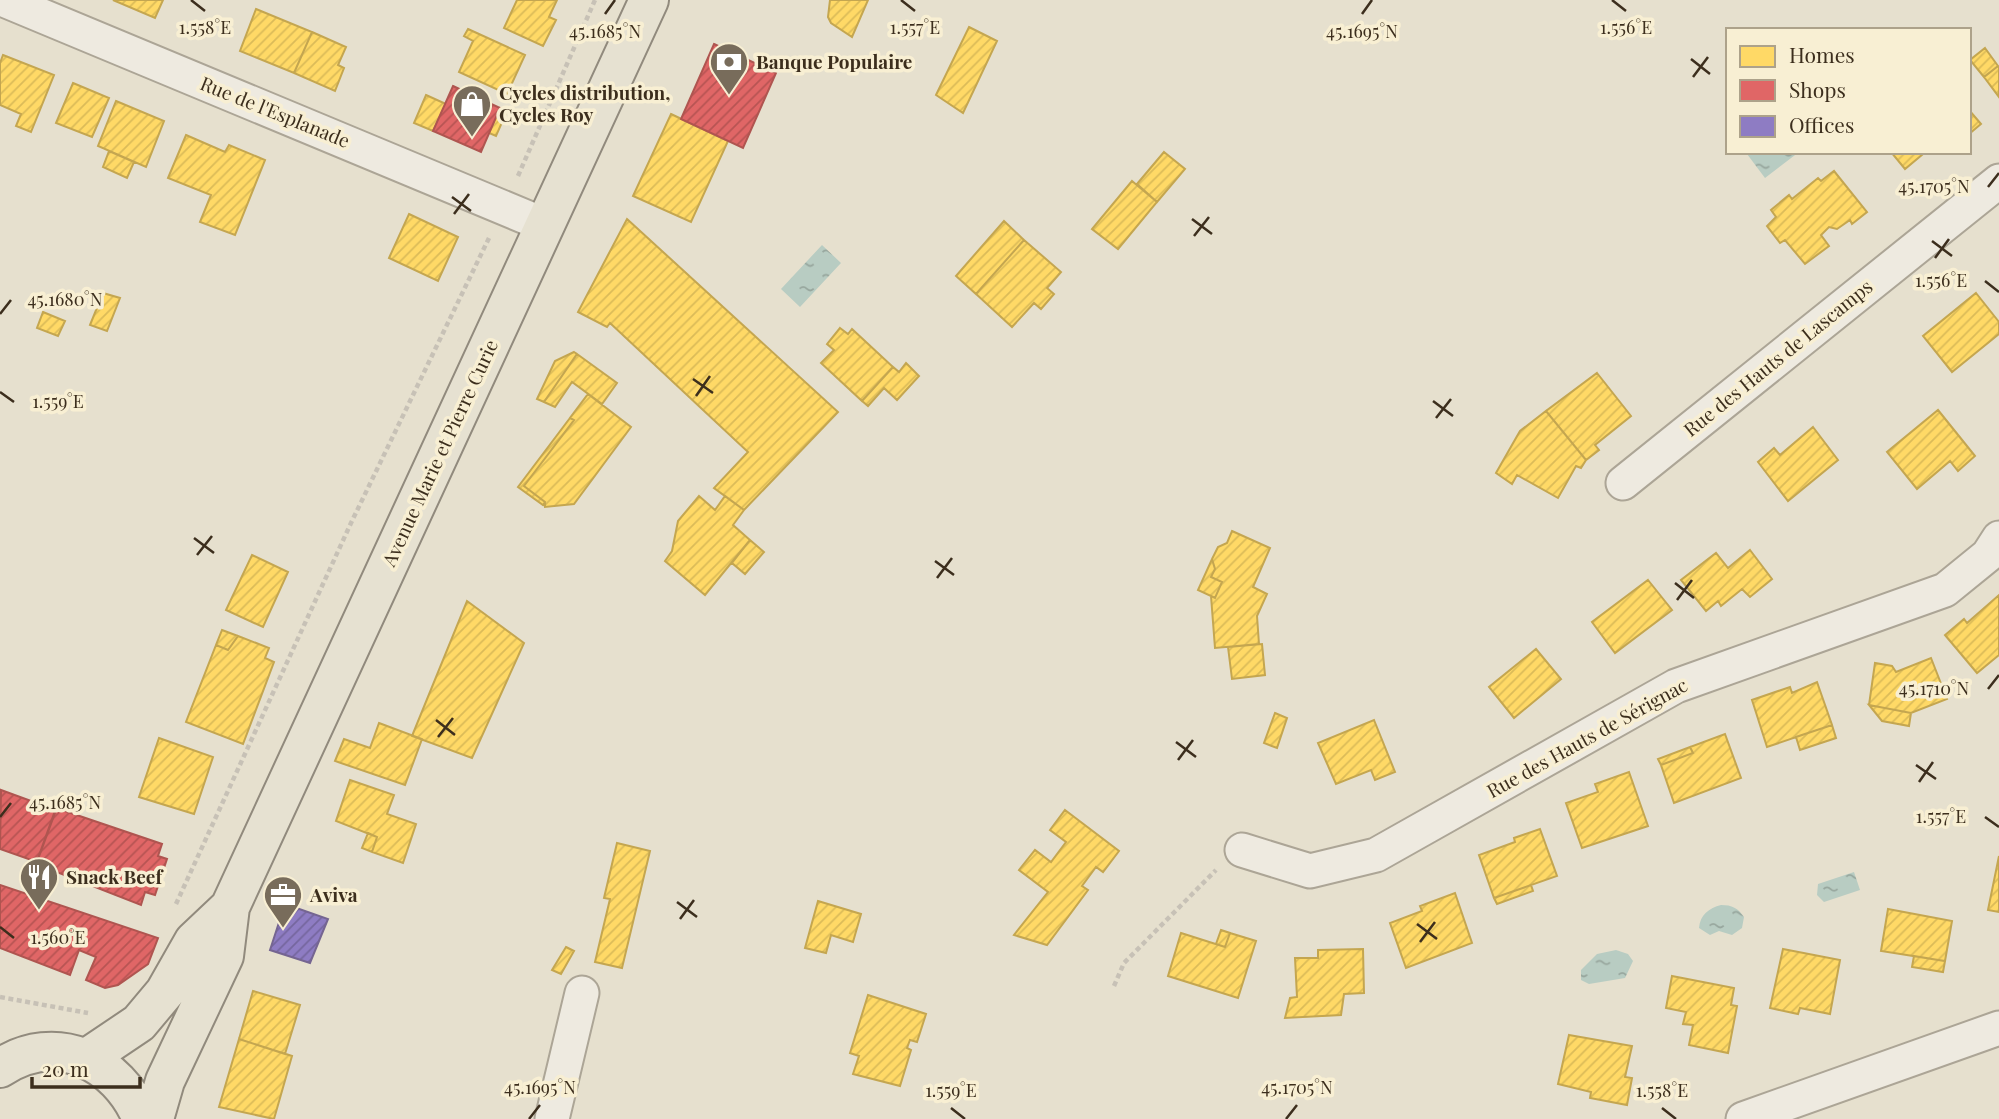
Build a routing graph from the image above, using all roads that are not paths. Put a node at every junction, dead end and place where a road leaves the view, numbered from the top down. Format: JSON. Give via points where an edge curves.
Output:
{"nodes":[{"id":1,"x":4,"y":0,"type":"edge"},
{"id":2,"x":649,"y":0,"type":"edge"},
{"id":3,"x":1999,"y":181,"type":"edge"},
{"id":4,"x":545,"y":225,"type":"junction"},
{"id":5,"x":1623,"y":482,"type":"dead end"},
{"id":6,"x":1999,"y":538,"type":"edge"},
{"id":7,"x":1242,"y":850,"type":"road end"},
{"id":8,"x":230,"y":906,"type":"junction"},
{"id":9,"x":582,"y":993,"type":"dead end"},
{"id":10,"x":1999,"y":1028,"type":"edge"},
{"id":11,"x":87,"y":1058,"type":"junction"},
{"id":12,"x":0,"y":1068,"type":"edge"},
{"id":13,"x":142,"y":1119,"type":"edge"},
{"id":14,"x":154,"y":1119,"type":"edge"},
{"id":15,"x":552,"y":1119,"type":"edge"},
{"id":16,"x":1743,"y":1119,"type":"edge"}],
"edges":[{"from":1,"to":4,"type":"street","name":"Rue de l'Esplanade"},
{"from":2,"to":4,"type":"main road","name":"Avenue Marie et Pierre Curie"},
{"from":3,"to":5,"type":"street","name":"Rue des Hauts de Lascamps"},
{"from":4,"to":8,"type":"main road","name":"Avenue Marie et Pierre Curie"},
{"from":6,"to":7,"type":"street","name":"Rue des Hauts de Sérignac","via":[[1988,555],[1945,590],[1676,686],[1376,855],[1310,871]]},
{"from":8,"to":11,"type":"main road","name":"Avenue Marie et Pierre Curie","via":[[194,941],[165,992],[139,1023]]},
{"from":8,"to":14,"type":"main road","name":"Avenue Marie et Pierre Curie","via":[[224,956],[165,1081]]},
{"from":9,"to":15,"type":"street"},
{"from":10,"to":16,"type":"street"},
{"from":11,"to":12,"type":"main road","via":[[57,1052],[27,1054]]},
{"from":11,"to":13,"type":"main road","via":[[111,1072],[130,1093]]}]}
